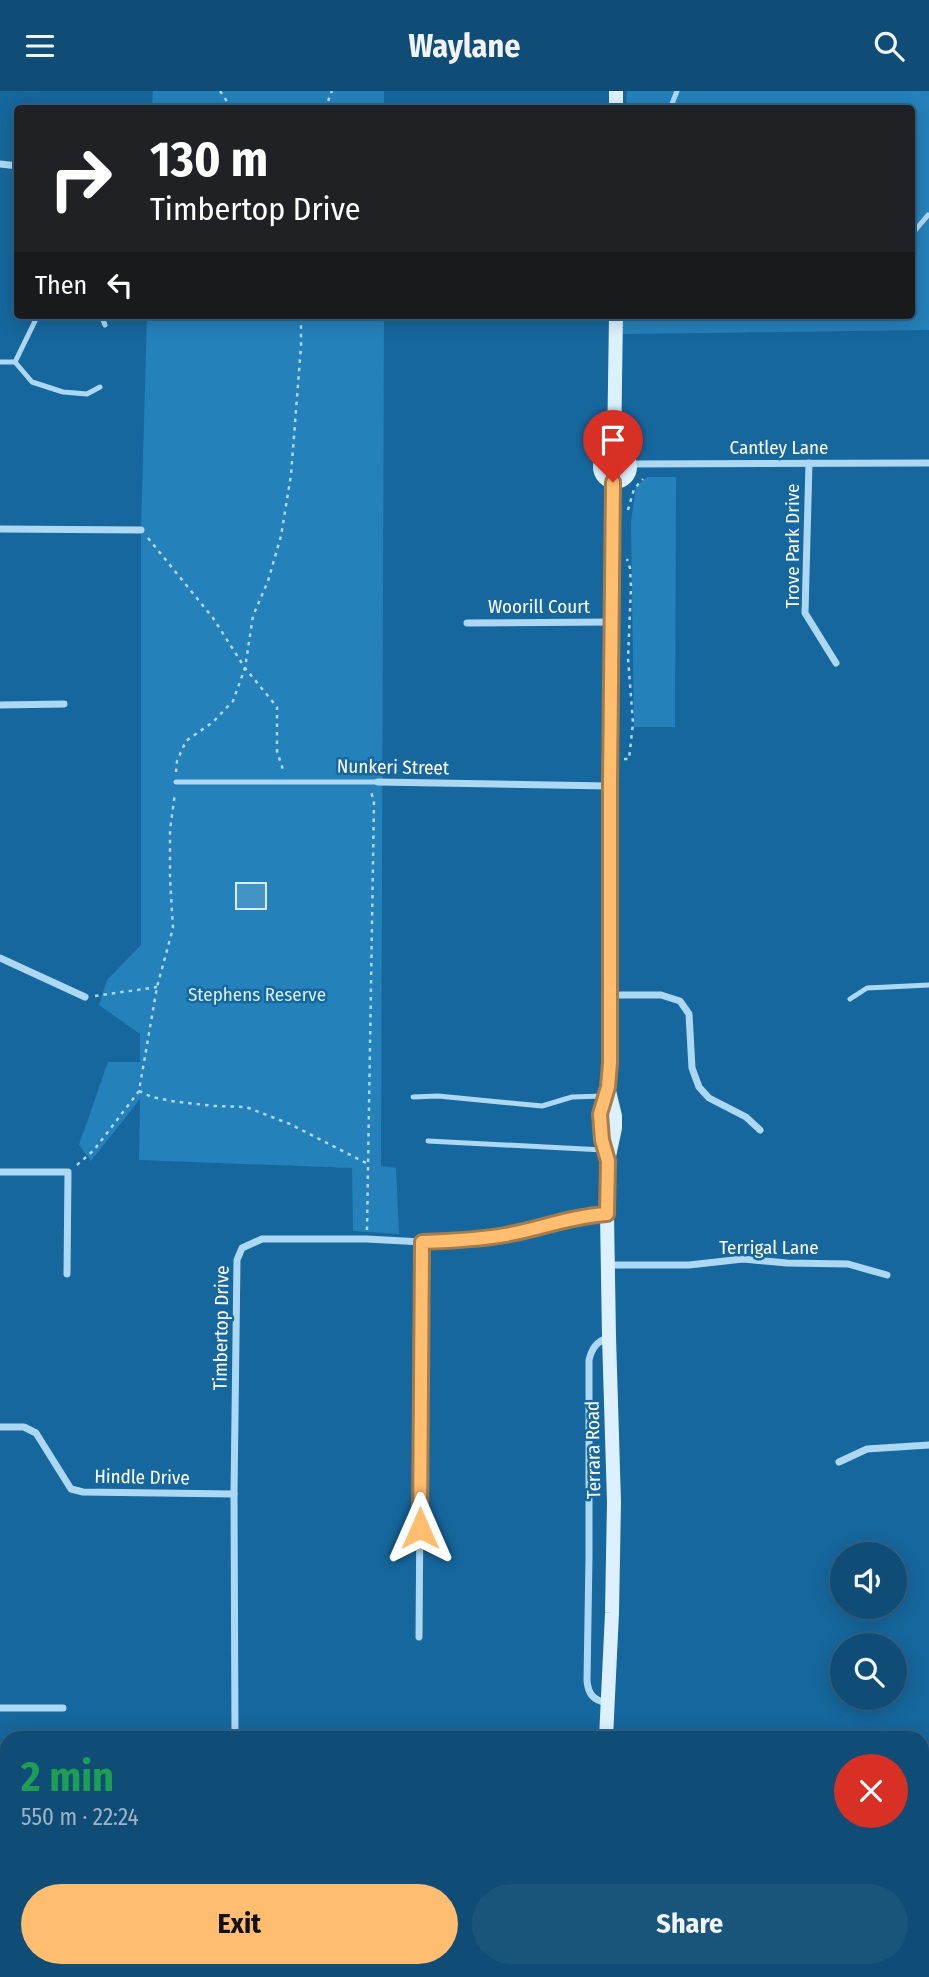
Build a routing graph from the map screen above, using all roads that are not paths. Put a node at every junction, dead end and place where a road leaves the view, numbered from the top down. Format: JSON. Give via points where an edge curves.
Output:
{"nodes":[{"id":1,"x":928,"y":215,"type":"edge"},
{"id":2,"x":915,"y":230,"type":"edge"},
{"id":3,"x":36,"y":319,"type":"edge"},
{"id":4,"x":103,"y":319,"type":"edge"},
{"id":5,"x":616,"y":319,"type":"edge"},
{"id":6,"x":105,"y":325,"type":"dead end"},
{"id":7,"x":0,"y":362,"type":"edge"},
{"id":8,"x":15,"y":362,"type":"junction"},
{"id":9,"x":100,"y":387,"type":"dead end"},
{"id":10,"x":614,"y":451,"type":"junction"},
{"id":11,"x":809,"y":463,"type":"junction"},
{"id":12,"x":929,"y":463,"type":"edge"},
{"id":13,"x":630,"y":464,"type":"junction"},
{"id":14,"x":613,"y":482,"type":"junction"},
{"id":15,"x":0,"y":529,"type":"edge"},
{"id":16,"x":142,"y":530,"type":"road end"},
{"id":17,"x":611,"y":622,"type":"junction"},
{"id":18,"x":467,"y":623,"type":"dead end"},
{"id":19,"x":836,"y":663,"type":"dead end"},
{"id":20,"x":64,"y":704,"type":"dead end"},
{"id":21,"x":0,"y":705,"type":"edge"},
{"id":22,"x":176,"y":782,"type":"road end"},
{"id":23,"x":378,"y":782,"type":"joint"},
{"id":24,"x":610,"y":786,"type":"junction"},
{"id":25,"x":0,"y":958,"type":"edge"},
{"id":26,"x":929,"y":985,"type":"edge"},
{"id":27,"x":610,"y":995,"type":"junction"},
{"id":28,"x":85,"y":997,"type":"road end"},
{"id":29,"x":850,"y":999,"type":"dead end"},
{"id":30,"x":608,"y":1093,"type":"junction"},
{"id":31,"x":412,"y":1097,"type":"dead end"},
{"id":32,"x":760,"y":1131,"type":"dead end"},
{"id":33,"x":428,"y":1141,"type":"dead end"},
{"id":34,"x":608,"y":1154,"type":"junction"},
{"id":35,"x":0,"y":1172,"type":"edge"},
{"id":36,"x":607,"y":1214,"type":"junction"},
{"id":37,"x":422,"y":1242,"type":"junction"},
{"id":38,"x":607,"y":1265,"type":"junction"},
{"id":39,"x":67,"y":1274,"type":"dead end"},
{"id":40,"x":887,"y":1275,"type":"dead end"},
{"id":41,"x":609,"y":1337,"type":"junction"},
{"id":42,"x":0,"y":1427,"type":"edge"},
{"id":43,"x":929,"y":1445,"type":"edge"},
{"id":44,"x":839,"y":1462,"type":"dead end"},
{"id":45,"x":234,"y":1494,"type":"junction"},
{"id":46,"x":419,"y":1637,"type":"dead end"},
{"id":47,"x":608,"y":1703,"type":"junction"},
{"id":48,"x":0,"y":1708,"type":"edge"},
{"id":49,"x":63,"y":1708,"type":"dead end"},
{"id":50,"x":235,"y":1731,"type":"edge"},
{"id":51,"x":606,"y":1731,"type":"edge"}],
"edges":[{"from":1,"to":2,"type":"lane"},
{"from":3,"to":8,"type":"lane"},
{"from":4,"to":6,"type":"lane"},
{"from":5,"to":10,"type":"main road"},
{"from":7,"to":8,"type":"lane"},
{"from":8,"to":9,"type":"lane","via":[[32,382],[63,392],[86,394]]},
{"from":10,"to":13,"type":"main road"},
{"from":10,"to":14,"type":"main road","via":[[599,464],[604,477]]},
{"from":11,"to":12,"type":"street","name":"Cantley Lane"},
{"from":11,"to":13,"type":"street","name":"Cantley Lane"},
{"from":11,"to":19,"type":"street","name":"Trove Park Drive","via":[[805,613]]},
{"from":13,"to":14,"type":"main road","via":[[626,477]]},
{"from":14,"to":17,"type":"main road","name":"Terrara Road"},
{"from":15,"to":16,"type":"street"},
{"from":17,"to":18,"type":"street","name":"Woorill Court"},
{"from":17,"to":24,"type":"main road","name":"Terrara Road"},
{"from":20,"to":21,"type":"street"},
{"from":22,"to":23,"type":"lane","name":"Nunkeri Street"},
{"from":23,"to":24,"type":"street","name":"Nunkeri Street"},
{"from":24,"to":27,"type":"main road","name":"Terrara Road"},
{"from":25,"to":28,"type":"street"},
{"from":26,"to":29,"type":"lane","via":[[867,988]]},
{"from":27,"to":30,"type":"main road","name":"Terrara Road"},
{"from":27,"to":32,"type":"street","via":[[661,995],[680,1002],[689,1014],[692,1068],[699,1087]]},
{"from":30,"to":31,"type":"lane","via":[[572,1097],[542,1107]]},
{"from":30,"to":34,"type":"main road","name":"Terrara Road","via":[[615,1128]]},
{"from":33,"to":34,"type":"lane"},
{"from":34,"to":36,"type":"main road","name":"Terrara Road"},
{"from":35,"to":39,"type":"street","via":[[68,1172]]},
{"from":36,"to":37,"type":"street","name":"Timbertop Drive","via":[[470,1241]]},
{"from":36,"to":38,"type":"main road","name":"Terrara Road"},
{"from":37,"to":45,"type":"street","name":"Timbertop Drive","via":[[262,1238],[242,1248],[237,1261]]},
{"from":37,"to":46,"type":"street"},
{"from":38,"to":40,"type":"street","name":"Terrigal Lane","via":[[689,1265],[743,1259],[848,1264]]},
{"from":38,"to":41,"type":"main road","name":"Terrara Road"},
{"from":41,"to":47,"type":"main road","name":"Terrara Road","via":[[614,1514]]},
{"from":41,"to":47,"type":"street","via":[[596,1344],[589,1360],[587,1680],[591,1696]]},
{"from":42,"to":45,"type":"street","name":"Hindle Drive","via":[[24,1427],[36,1433],[71,1489]]},
{"from":43,"to":44,"type":"street","via":[[867,1449]]},
{"from":45,"to":50,"type":"street","name":"Timbertop Drive"},
{"from":47,"to":51,"type":"main road","name":"Terrara Road"},
{"from":48,"to":49,"type":"street"}]}
